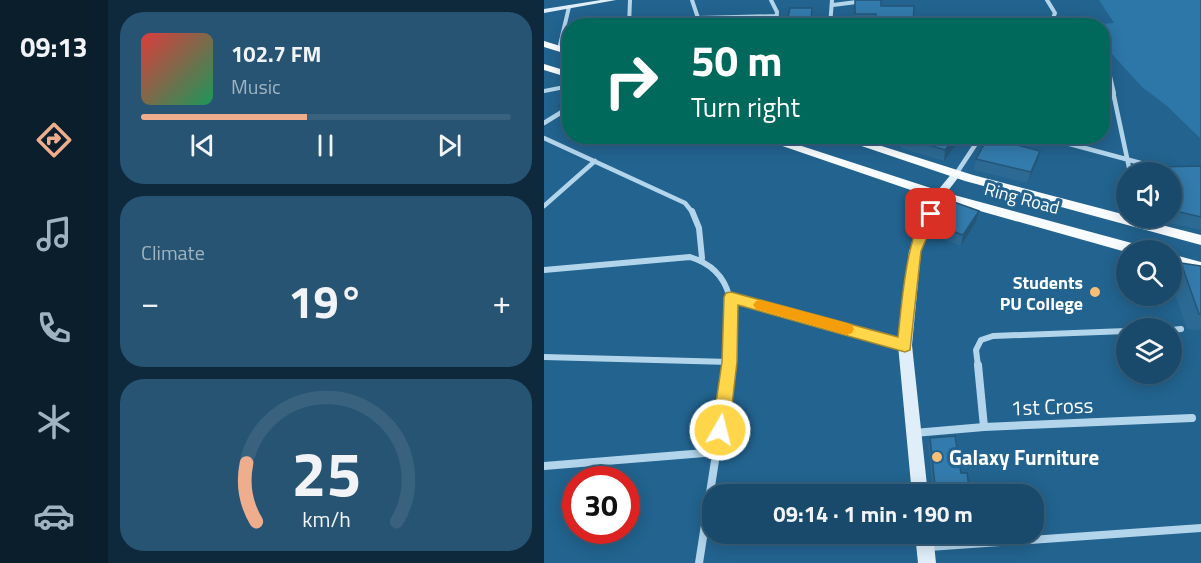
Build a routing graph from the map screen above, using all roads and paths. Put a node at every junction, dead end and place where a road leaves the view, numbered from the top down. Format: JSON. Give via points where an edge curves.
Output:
{"nodes":[{"id":1,"x":613,"y":0,"type":"edge"},
{"id":2,"x":630,"y":0,"type":"edge"},
{"id":3,"x":692,"y":0,"type":"edge"},
{"id":4,"x":771,"y":0,"type":"edge"},
{"id":5,"x":872,"y":0,"type":"edge"},
{"id":6,"x":1047,"y":0,"type":"edge"},
{"id":7,"x":833,"y":2,"type":"edge"},
{"id":8,"x":569,"y":7,"type":"junction"},
{"id":9,"x":544,"y":11,"type":"edge"},
{"id":10,"x":777,"y":16,"type":"joint"},
{"id":11,"x":566,"y":18,"type":"edge"},
{"id":12,"x":629,"y":18,"type":"edge"},
{"id":13,"x":698,"y":18,"type":"joint"},
{"id":14,"x":831,"y":18,"type":"edge"},
{"id":15,"x":1053,"y":18,"type":"edge"},
{"id":16,"x":562,"y":36,"type":"edge"},
{"id":17,"x":544,"y":44,"type":"edge"},
{"id":18,"x":559,"y":49,"type":"junction"},
{"id":19,"x":562,"y":50,"type":"edge"},
{"id":20,"x":544,"y":67,"type":"edge"},
{"id":21,"x":562,"y":73,"type":"edge"},
{"id":22,"x":1110,"y":77,"type":"edge"},
{"id":23,"x":562,"y":88,"type":"edge"},
{"id":24,"x":544,"y":91,"type":"edge"},
{"id":25,"x":562,"y":112,"type":"edge"},
{"id":26,"x":544,"y":123,"type":"edge"},
{"id":27,"x":544,"y":138,"type":"edge"},
{"id":28,"x":783,"y":144,"type":"edge"},
{"id":29,"x":863,"y":144,"type":"edge"},
{"id":30,"x":976,"y":144,"type":"edge"},
{"id":31,"x":1069,"y":144,"type":"edge"},
{"id":32,"x":1128,"y":160,"type":"junction"},
{"id":33,"x":595,"y":161,"type":"junction"},
{"id":34,"x":1136,"y":162,"type":"edge"},
{"id":35,"x":956,"y":174,"type":"junction"},
{"id":36,"x":939,"y":195,"type":"junction"},
{"id":37,"x":544,"y":206,"type":"edge"},
{"id":38,"x":1116,"y":215,"type":"edge"},
{"id":39,"x":1163,"y":228,"type":"edge"},
{"id":40,"x":1201,"y":240,"type":"edge"},
{"id":41,"x":1116,"y":244,"type":"edge"},
{"id":42,"x":702,"y":258,"type":"junction"},
{"id":43,"x":1182,"y":262,"type":"edge"},
{"id":44,"x":1201,"y":268,"type":"edge"},
{"id":45,"x":544,"y":270,"type":"edge"},
{"id":46,"x":731,"y":297,"type":"junction"},
{"id":47,"x":1116,"y":331,"type":"edge"},
{"id":48,"x":905,"y":345,"type":"junction"},
{"id":49,"x":544,"y":357,"type":"edge"},
{"id":50,"x":730,"y":362,"type":"junction"},
{"id":51,"x":1192,"y":418,"type":"dead end"},
{"id":52,"x":984,"y":427,"type":"junction"},
{"id":53,"x":913,"y":433,"type":"junction"},
{"id":54,"x":717,"y":452,"type":"junction"},
{"id":55,"x":544,"y":466,"type":"edge"},
{"id":56,"x":919,"y":484,"type":"edge"},
{"id":57,"x":1201,"y":528,"type":"edge"},
{"id":58,"x":925,"y":548,"type":"edge"},
{"id":59,"x":699,"y":563,"type":"edge"}],
"edges":[{"from":1,"to":8,"type":"street"},
{"from":2,"to":12,"type":"street"},
{"from":3,"to":13,"type":"street"},
{"from":4,"to":10,"type":"street"},
{"from":5,"to":7,"type":"street"},
{"from":6,"to":15,"type":"street","via":[[1055,13]]},
{"from":7,"to":14,"type":"street"},
{"from":8,"to":9,"type":"street"},
{"from":8,"to":11,"type":"street"},
{"from":10,"to":13,"type":"street"},
{"from":16,"to":18,"type":"street"},
{"from":17,"to":18,"type":"main road"},
{"from":18,"to":19,"type":"main road"},
{"from":20,"to":21,"type":"main road"},
{"from":22,"to":32,"type":"street"},
{"from":23,"to":24,"type":"street"},
{"from":25,"to":26,"type":"street"},
{"from":27,"to":33,"type":"street"},
{"from":28,"to":36,"type":"main road","name":"Ring Road"},
{"from":29,"to":35,"type":"main road","name":"Ring Road"},
{"from":30,"to":35,"type":"street"},
{"from":31,"to":32,"type":"street"},
{"from":32,"to":34,"type":"street"},
{"from":33,"to":37,"type":"street"},
{"from":33,"to":42,"type":"street","via":[[685,203],[695,212]]},
{"from":35,"to":36,"type":"street"},
{"from":35,"to":38,"type":"main road","name":"Ring Road"},
{"from":36,"to":41,"type":"main road","name":"Ring Road"},
{"from":36,"to":48,"type":"street","via":[[915,251]]},
{"from":39,"to":40,"type":"main road","name":"Ring Road"},
{"from":42,"to":45,"type":"street"},
{"from":42,"to":46,"type":"street","via":[[712,264]]},
{"from":43,"to":44,"type":"main road"},
{"from":46,"to":48,"type":"street"},
{"from":46,"to":50,"type":"street"},
{"from":47,"to":52,"type":"street","via":[[993,336],[981,340],[976,350]]},
{"from":48,"to":53,"type":"street"},
{"from":49,"to":50,"type":"street"},
{"from":50,"to":54,"type":"street"},
{"from":51,"to":52,"type":"street","name":"1st Cross"},
{"from":52,"to":53,"type":"street","name":"1st Cross"},
{"from":53,"to":56,"type":"street"},
{"from":54,"to":55,"type":"street"},
{"from":54,"to":59,"type":"street"},
{"from":57,"to":58,"type":"street"}]}
